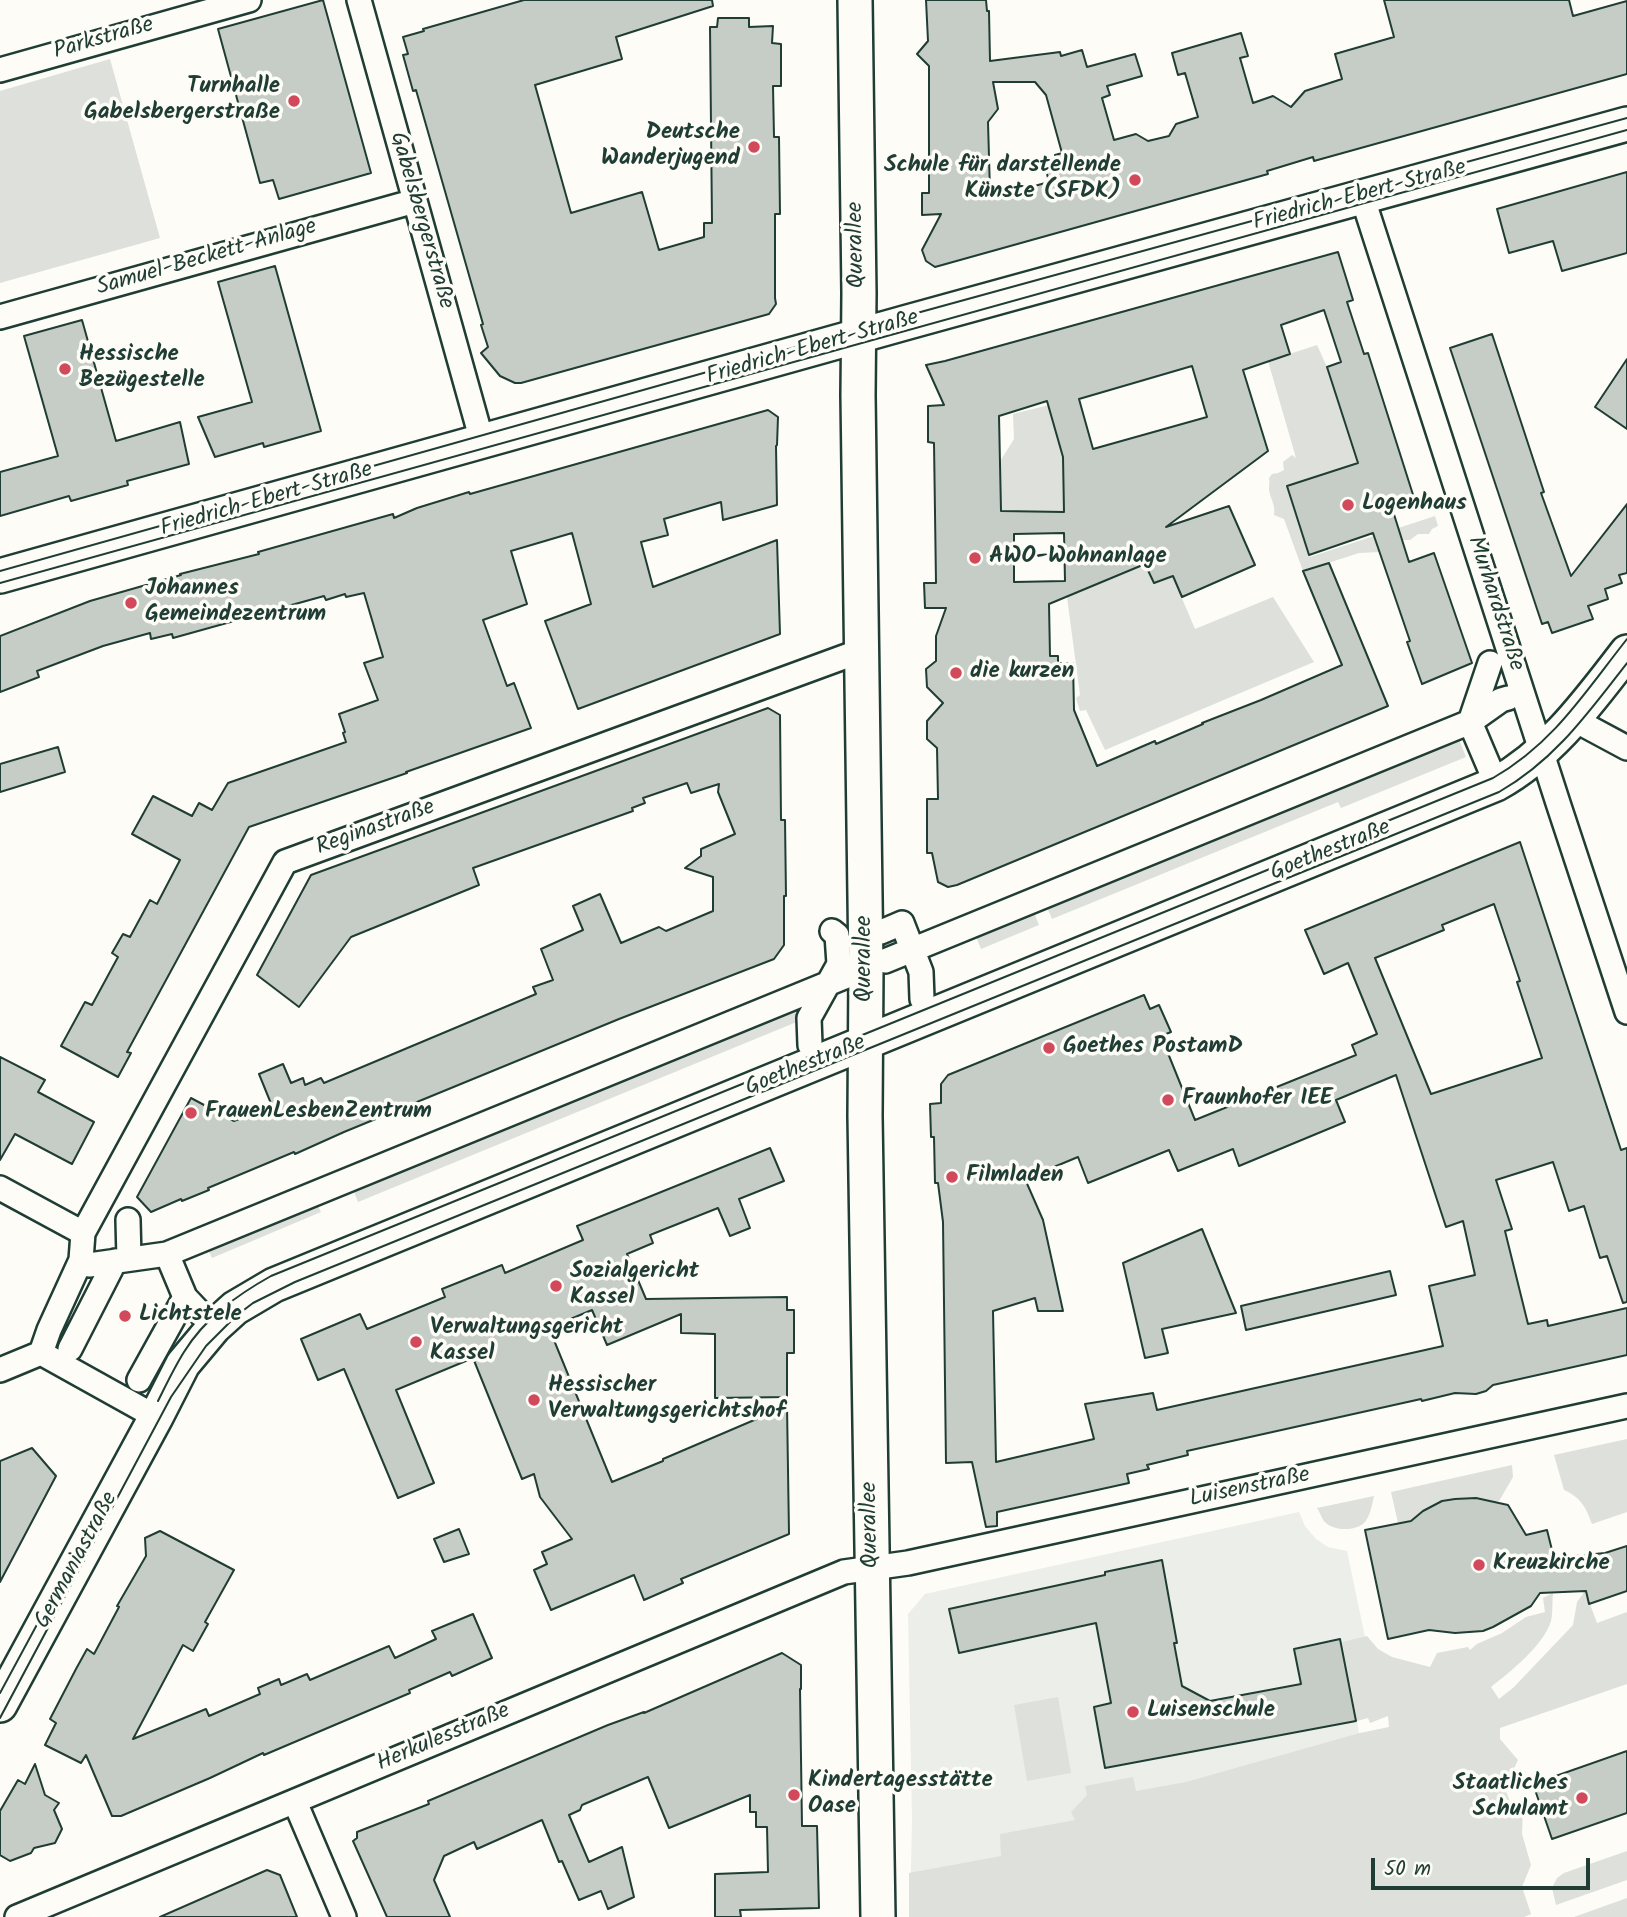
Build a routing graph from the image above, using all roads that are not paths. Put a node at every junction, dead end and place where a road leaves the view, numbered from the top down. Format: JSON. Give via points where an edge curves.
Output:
{"nodes":[{"id":1,"x":249,"y":0,"type":"edge"},
{"id":2,"x":359,"y":0,"type":"edge"},
{"id":3,"x":855,"y":0,"type":"edge"},
{"id":4,"x":0,"y":70,"type":"edge"},
{"id":5,"x":1627,"y":124,"type":"edge"},
{"id":6,"x":1362,"y":196,"type":"junction"},
{"id":7,"x":415,"y":201,"type":"junction"},
{"id":8,"x":0,"y":317,"type":"edge"},
{"id":9,"x":858,"y":336,"type":"junction"},
{"id":10,"x":482,"y":441,"type":"junction"},
{"id":11,"x":0,"y":576,"type":"edge"},
{"id":12,"x":863,"y":650,"type":"junction"},
{"id":13,"x":1627,"y":652,"type":"edge"},
{"id":14,"x":1513,"y":707,"type":"junction"},
{"id":15,"x":1573,"y":719,"type":"junction"},
{"id":16,"x":1470,"y":722,"type":"junction"},
{"id":17,"x":1627,"y":748,"type":"edge"},
{"id":18,"x":1542,"y":752,"type":"junction"},
{"id":19,"x":1490,"y":769,"type":"dead end"},
{"id":20,"x":881,"y":932,"type":"dead end"},
{"id":21,"x":839,"y":942,"type":"dead end"},
{"id":22,"x":912,"y":949,"type":"junction"},
{"id":23,"x":885,"y":961,"type":"dead end"},
{"id":24,"x":849,"y":975,"type":"dead end"},
{"id":25,"x":827,"y":984,"type":"junction"},
{"id":26,"x":946,"y":994,"type":"dead end"},
{"id":27,"x":1627,"y":1012,"type":"edge"},
{"id":28,"x":866,"y":1042,"type":"junction"},
{"id":29,"x":810,"y":1045,"type":"dead end"},
{"id":30,"x":0,"y":1188,"type":"edge"},
{"id":31,"x":128,"y":1220,"type":"dead end"},
{"id":32,"x":83,"y":1233,"type":"junction"},
{"id":33,"x":167,"y":1254,"type":"junction"},
{"id":34,"x":122,"y":1260,"type":"junction"},
{"id":35,"x":89,"y":1265,"type":"dead end"},
{"id":36,"x":185,"y":1297,"type":"junction"},
{"id":37,"x":202,"y":1315,"type":"dead end"},
{"id":38,"x":70,"y":1336,"type":"dead end"},
{"id":39,"x":177,"y":1340,"type":"dead end"},
{"id":40,"x":41,"y":1353,"type":"junction"},
{"id":41,"x":0,"y":1370,"type":"edge"},
{"id":42,"x":139,"y":1380,"type":"dead end"},
{"id":43,"x":1627,"y":1406,"type":"edge"},
{"id":44,"x":156,"y":1418,"type":"junction"},
{"id":45,"x":872,"y":1568,"type":"junction"},
{"id":46,"x":0,"y":1705,"type":"edge"},
{"id":47,"x":295,"y":1802,"type":"junction"},
{"id":48,"x":17,"y":1917,"type":"edge"},
{"id":49,"x":344,"y":1917,"type":"edge"},
{"id":50,"x":878,"y":1917,"type":"edge"}],
"edges":[{"from":1,"to":4,"type":"street","name":"Parkstraße"},
{"from":2,"to":7,"type":"street","name":"Gabelsbergerstraße"},
{"from":3,"to":9,"type":"main road","name":"Querallee"},
{"from":5,"to":6,"type":"main road","name":"Friedrich-Ebert-Straße"},
{"from":6,"to":9,"type":"main road","name":"Friedrich-Ebert-Straße"},
{"from":6,"to":14,"type":"street","name":"Murhardstraße"},
{"from":7,"to":8,"type":"street","name":"Samuel-Beckett-Anlage"},
{"from":7,"to":10,"type":"street","name":"Gabelsbergerstraße"},
{"from":9,"to":10,"type":"main road","name":"Friedrich-Ebert-Straße"},
{"from":9,"to":12,"type":"main road","name":"Querallee"},
{"from":10,"to":11,"type":"main road","name":"Friedrich-Ebert-Straße"},
{"from":12,"to":28,"type":"main road","name":"Querallee"},
{"from":12,"to":32,"type":"street","name":"Reginastraße","via":[[285,862]]},
{"from":13,"to":15,"type":"main road","name":"Goethestraße"},
{"from":14,"to":16,"type":"street"},
{"from":14,"to":16,"type":"street","via":[[1490,663]]},
{"from":14,"to":18,"type":"street","name":"Murhardstraße"},
{"from":15,"to":17,"type":"street"},
{"from":15,"to":18,"type":"main road","name":"Goethestraße"},
{"from":16,"to":19,"type":"street"},
{"from":16,"to":22,"type":"street"},
{"from":18,"to":27,"type":"street","name":"Murhardstraße"},
{"from":18,"to":28,"type":"main road","name":"Goethestraße","via":[[1513,774],[1471,794]]},
{"from":20,"to":22,"type":"street","via":[[900,914]]},
{"from":21,"to":25,"type":"street","via":[[839,964]]},
{"from":22,"to":23,"type":"street"},
{"from":22,"to":26,"type":"street","via":[[922,991]]},
{"from":24,"to":25,"type":"street"},
{"from":25,"to":29,"type":"street","via":[[809,1018]]},
{"from":25,"to":33,"type":"street"},
{"from":28,"to":44,"type":"main road","name":"Goethestraße","via":[[274,1285],[235,1308],[214,1327],[183,1364]]},
{"from":28,"to":45,"type":"main road","name":"Querallee"},
{"from":30,"to":32,"type":"street"},
{"from":31,"to":34,"type":"street"},
{"from":32,"to":40,"type":"street","name":"Reginastraße","via":[[81,1260]]},
{"from":33,"to":34,"type":"street"},
{"from":33,"to":36,"type":"street"},
{"from":34,"to":35,"type":"street"},
{"from":34,"to":38,"type":"street"},
{"from":36,"to":37,"type":"street"},
{"from":36,"to":39,"type":"street"},
{"from":36,"to":42,"type":"street"},
{"from":40,"to":41,"type":"street"},
{"from":40,"to":44,"type":"street"},
{"from":43,"to":45,"type":"street","name":"Luisenstraße"},
{"from":44,"to":46,"type":"main road","name":"Germaniastraße"},
{"from":45,"to":47,"type":"street","name":"Herkulesstraße","via":[[844,1572]]},
{"from":45,"to":50,"type":"main road","name":"Querallee"},
{"from":47,"to":48,"type":"street","name":"Herkulesstraße"},
{"from":47,"to":49,"type":"street"}]}
